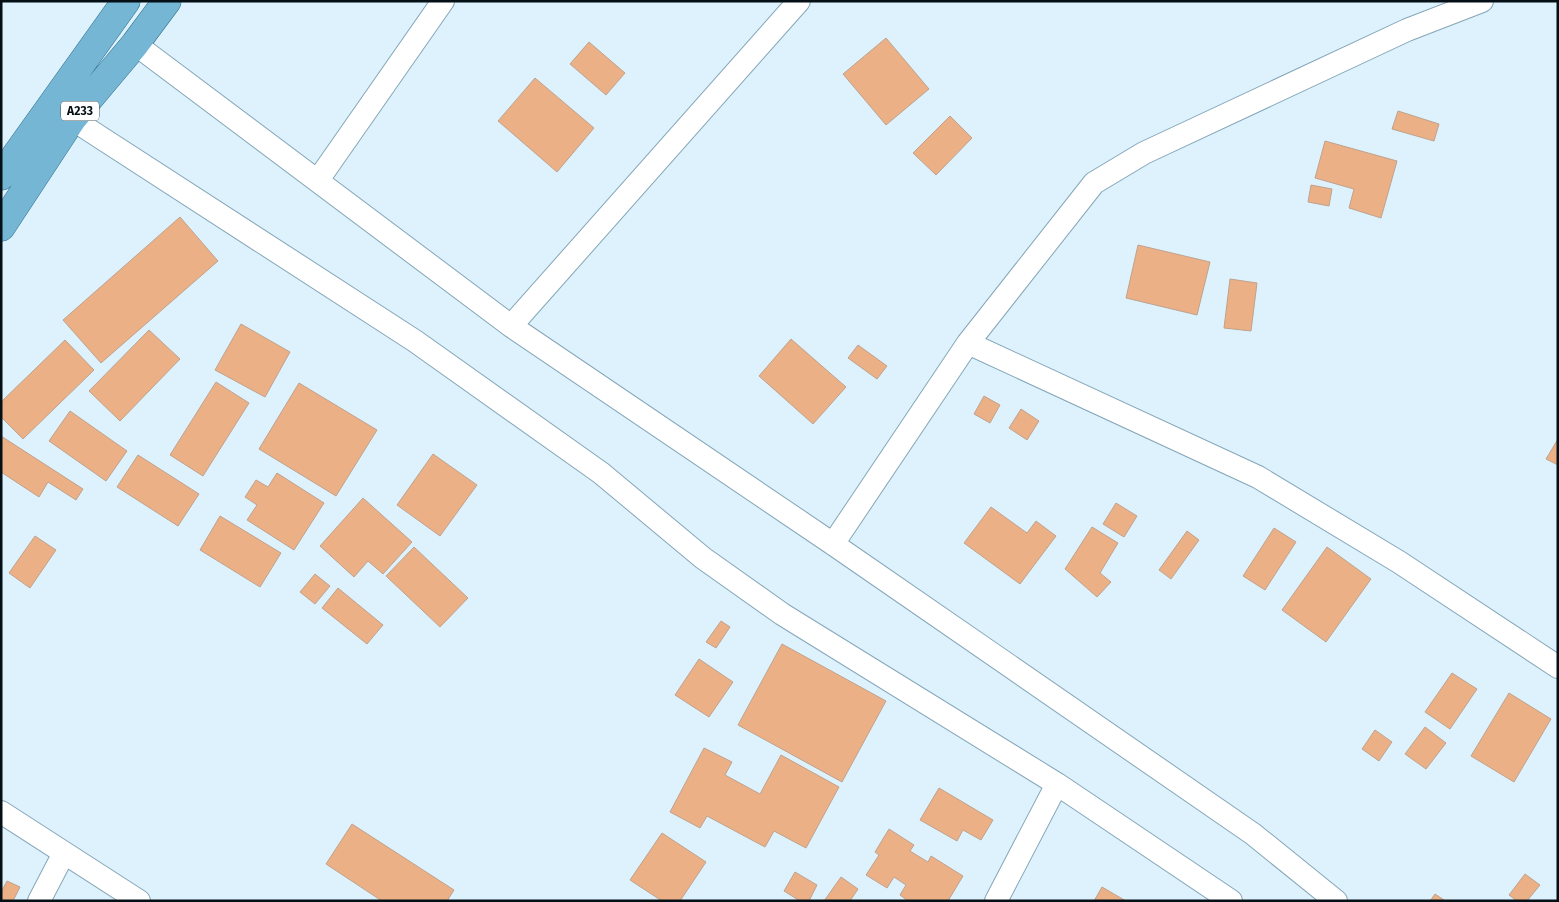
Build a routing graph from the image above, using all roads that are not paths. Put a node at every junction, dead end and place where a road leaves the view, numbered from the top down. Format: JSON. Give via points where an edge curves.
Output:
{"nodes":[{"id":1,"x":126,"y":1,"type":"edge"},
{"id":2,"x":167,"y":1,"type":"edge"},
{"id":3,"x":443,"y":1,"type":"edge"},
{"id":4,"x":799,"y":1,"type":"edge"},
{"id":5,"x":1482,"y":1,"type":"edge"},
{"id":6,"x":135,"y":44,"type":"junction"},
{"id":7,"x":72,"y":119,"type":"junction"},
{"id":8,"x":1,"y":176,"type":"edge"},
{"id":9,"x":318,"y":180,"type":"junction"},
{"id":10,"x":1,"y":226,"type":"edge"},
{"id":11,"x":511,"y":326,"type":"junction"},
{"id":12,"x":968,"y":343,"type":"junction"},
{"id":13,"x":833,"y":544,"type":"junction"},
{"id":14,"x":1558,"y":667,"type":"edge"},
{"id":15,"x":1057,"y":784,"type":"junction"},
{"id":16,"x":1,"y":812,"type":"edge"},
{"id":17,"x":64,"y":853,"type":"junction"},
{"id":18,"x":39,"y":901,"type":"edge"},
{"id":19,"x":139,"y":901,"type":"edge"},
{"id":20,"x":996,"y":901,"type":"edge"},
{"id":21,"x":1230,"y":901,"type":"edge"},
{"id":22,"x":1336,"y":901,"type":"edge"}],
"edges":[{"from":1,"to":8,"type":"highway","number":"A233"},
{"from":2,"to":6,"type":"highway","number":"A233"},
{"from":3,"to":9,"type":"street"},
{"from":4,"to":11,"type":"street"},
{"from":5,"to":12,"type":"street","via":[[1406,30],[1161,145],[1094,183]]},
{"from":6,"to":7,"type":"highway","number":"A233"},
{"from":6,"to":9,"type":"street"},
{"from":7,"to":10,"type":"highway","number":"A233"},
{"from":7,"to":15,"type":"street","via":[[415,341],[601,473],[703,558],[782,614]]},
{"from":9,"to":11,"type":"street"},
{"from":11,"to":13,"type":"street"},
{"from":12,"to":13,"type":"street"},
{"from":12,"to":14,"type":"street","via":[[1258,476],[1400,562]]},
{"from":13,"to":22,"type":"street","via":[[1253,834]]},
{"from":15,"to":20,"type":"street"},
{"from":15,"to":21,"type":"street"},
{"from":16,"to":17,"type":"street"},
{"from":17,"to":18,"type":"street"},
{"from":17,"to":19,"type":"street"}]}
